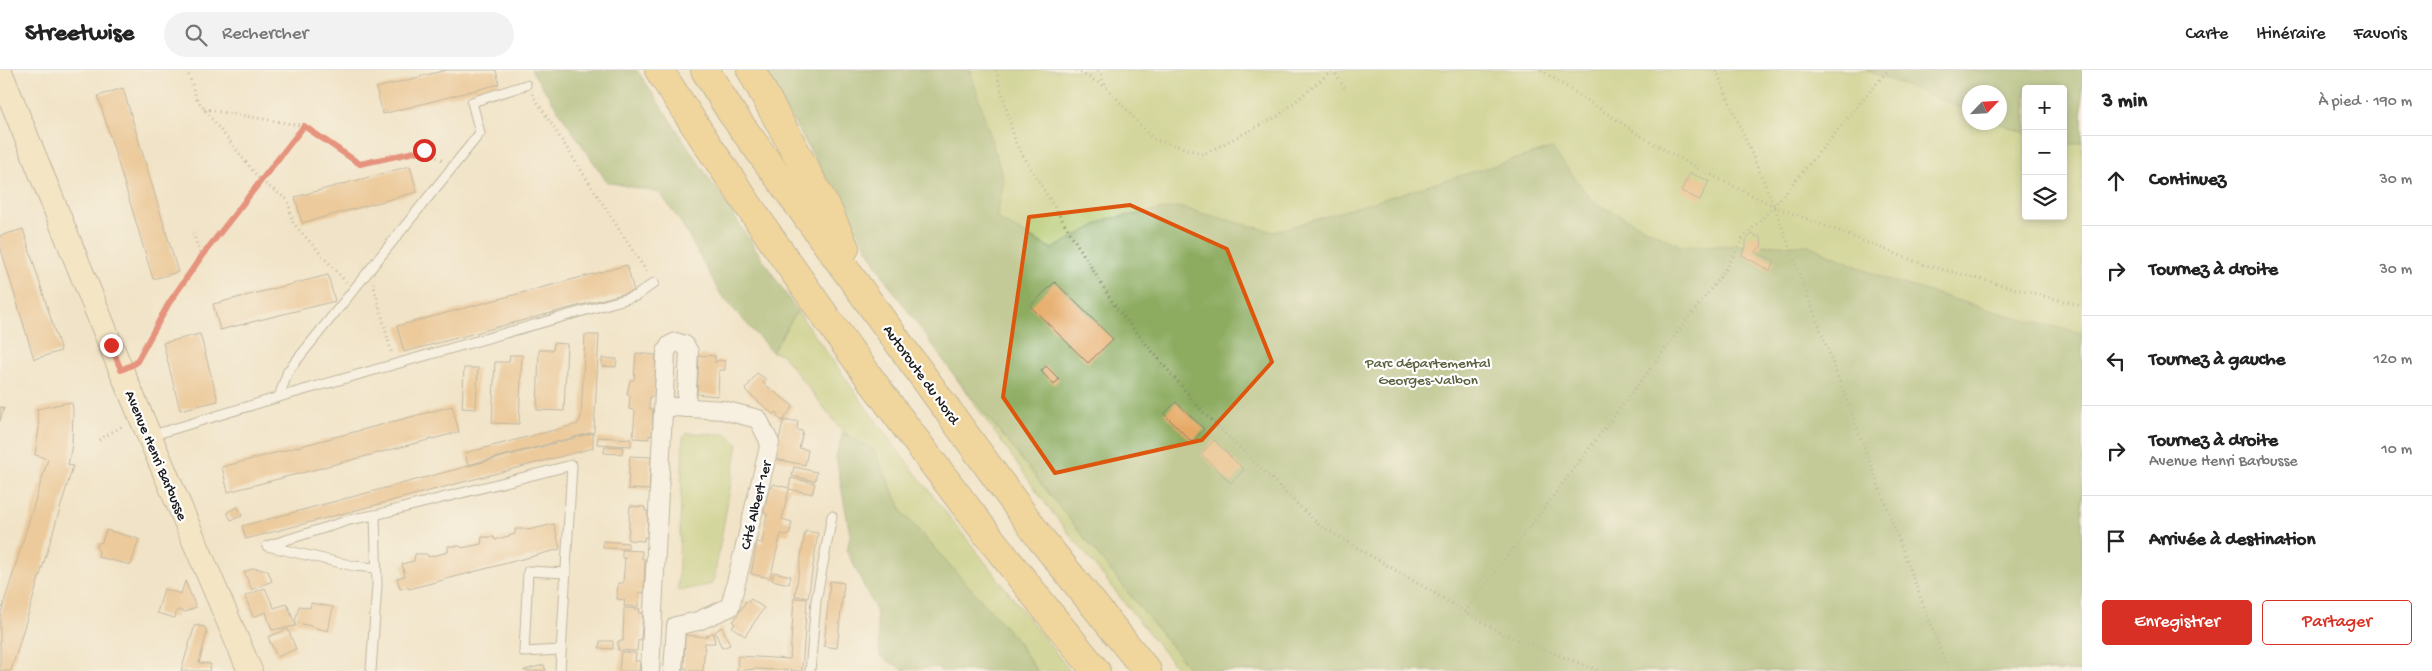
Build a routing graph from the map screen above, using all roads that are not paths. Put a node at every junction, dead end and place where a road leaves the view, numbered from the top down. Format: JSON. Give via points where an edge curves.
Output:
{"nodes":[{"id":1,"x":659,"y":70,"type":"edge"},
{"id":2,"x":705,"y":70,"type":"edge"},
{"id":3,"x":750,"y":70,"type":"edge"},
{"id":4,"x":0,"y":72,"type":"edge"},
{"id":5,"x":526,"y":85,"type":"road end"},
{"id":6,"x":654,"y":283,"type":"road end"},
{"id":7,"x":869,"y":302,"type":"junction"},
{"id":8,"x":279,"y":397,"type":"junction"},
{"id":9,"x":664,"y":407,"type":"junction"},
{"id":10,"x":686,"y":408,"type":"junction"},
{"id":11,"x":149,"y":436,"type":"junction"},
{"id":12,"x":375,"y":515,"type":"junction"},
{"id":13,"x":832,"y":516,"type":"dead end"},
{"id":14,"x":376,"y":568,"type":"junction"},
{"id":15,"x":566,"y":572,"type":"junction"},
{"id":16,"x":654,"y":611,"type":"junction"},
{"id":17,"x":676,"y":626,"type":"junction"},
{"id":18,"x":562,"y":650,"type":"junction"},
{"id":19,"x":250,"y":671,"type":"edge"},
{"id":20,"x":371,"y":671,"type":"edge"},
{"id":21,"x":560,"y":671,"type":"edge"},
{"id":22,"x":650,"y":671,"type":"edge"},
{"id":23,"x":673,"y":671,"type":"edge"},
{"id":24,"x":810,"y":671,"type":"edge"},
{"id":25,"x":1096,"y":671,"type":"edge"},
{"id":26,"x":1147,"y":671,"type":"edge"}],
"edges":[{"from":1,"to":25,"type":"highway","via":[[761,225],[876,389]]},
{"from":2,"to":7,"type":"highway","name":"Autoroute du Nord","via":[[731,112]]},
{"from":3,"to":7,"type":"highway","via":[[830,214]]},
{"from":4,"to":11,"type":"main road","name":"Avenue Henri Barbusse"},
{"from":5,"to":8,"type":"lane","via":[[472,102],[480,133],[288,371]]},
{"from":6,"to":8,"type":"lane","via":[[636,296]]},
{"from":7,"to":26,"type":"highway","name":"Autoroute du Nord","via":[[1041,539]]},
{"from":8,"to":11,"type":"lane"},
{"from":9,"to":10,"type":"street","name":"Cité Albert 1er"},
{"from":9,"to":10,"type":"street","via":[[666,352],[670,345],[679,342],[689,352]]},
{"from":9,"to":16,"type":"street"},
{"from":10,"to":17,"type":"street","name":"Cité Albert 1er","via":[[723,410],[758,420],[770,443],[730,607]]},
{"from":11,"to":19,"type":"main road","name":"Avenue Henri Barbusse"},
{"from":12,"to":14,"type":"lane"},
{"from":12,"to":14,"type":"lane","via":[[267,546]]},
{"from":12,"to":15,"type":"lane","via":[[572,465]]},
{"from":13,"to":24,"type":"lane","via":[[816,601]]},
{"from":14,"to":20,"type":"lane"},
{"from":15,"to":18,"type":"lane"},
{"from":15,"to":18,"type":"lane","via":[[528,571],[524,652]]},
{"from":16,"to":17,"type":"street"},
{"from":16,"to":22,"type":"street"},
{"from":17,"to":23,"type":"street"},
{"from":18,"to":21,"type":"lane"}]}
